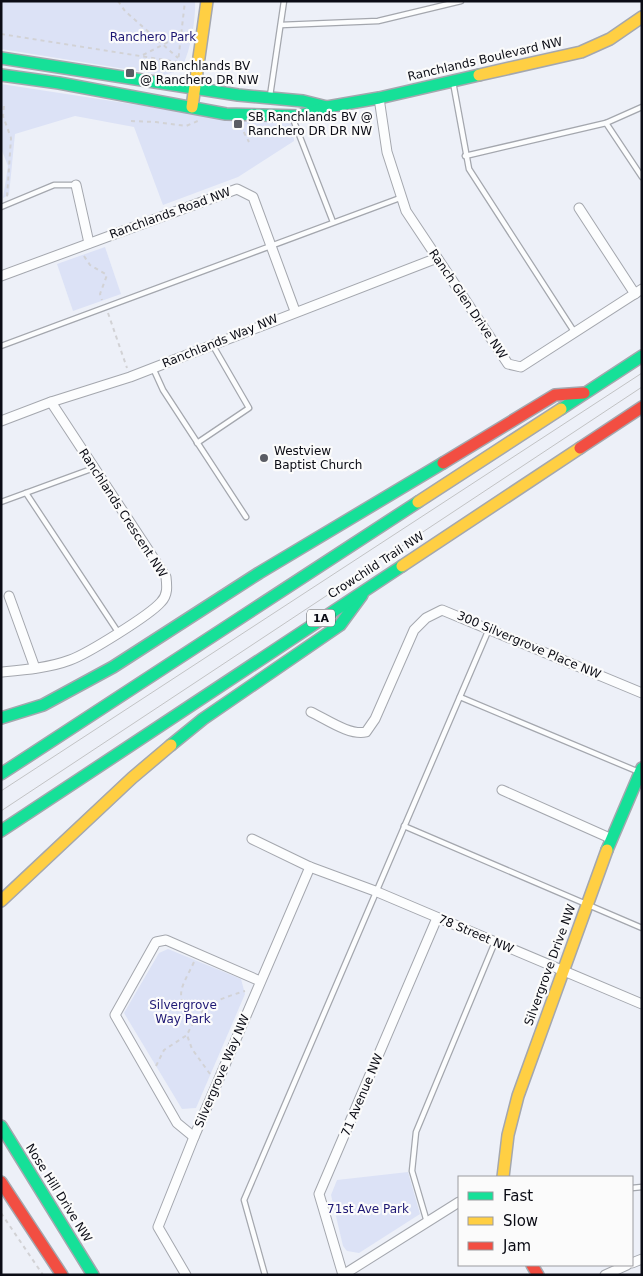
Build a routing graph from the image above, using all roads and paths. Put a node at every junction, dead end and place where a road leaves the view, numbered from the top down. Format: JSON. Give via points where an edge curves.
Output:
{"nodes":[{"id":1,"x":118,"y":1,"type":"edge"},
{"id":2,"x":185,"y":1,"type":"edge"},
{"id":3,"x":207,"y":1,"type":"edge"},
{"id":4,"x":284,"y":1,"type":"edge"},
{"id":5,"x":461,"y":1,"type":"edge"},
{"id":6,"x":440,"y":4,"type":"edge"},
{"id":7,"x":642,"y":17,"type":"edge"},
{"id":8,"x":281,"y":25,"type":"junction"},
{"id":9,"x":182,"y":31,"type":"junction"},
{"id":10,"x":1,"y":34,"type":"edge"},
{"id":11,"x":163,"y":45,"type":"junction"},
{"id":12,"x":141,"y":56,"type":"junction"},
{"id":13,"x":1,"y":58,"type":"edge"},
{"id":14,"x":178,"y":58,"type":"junction"},
{"id":15,"x":1,"y":75,"type":"edge"},
{"id":16,"x":452,"y":81,"type":"junction"},
{"id":17,"x":194,"y":87,"type":"junction"},
{"id":18,"x":379,"y":98,"type":"junction"},
{"id":19,"x":270,"y":99,"type":"junction"},
{"id":20,"x":4,"y":106,"type":"dead end"},
{"id":21,"x":192,"y":107,"type":"junction"},
{"id":22,"x":327,"y":107,"type":"junction"},
{"id":23,"x":642,"y":107,"type":"edge"},
{"id":24,"x":292,"y":116,"type":"junction"},
{"id":25,"x":206,"y":118,"type":"dead end"},
{"id":26,"x":132,"y":122,"type":"dead end"},
{"id":27,"x":239,"y":123,"type":"dead end"},
{"id":28,"x":606,"y":123,"type":"junction"},
{"id":29,"x":249,"y":142,"type":"dead end"},
{"id":30,"x":465,"y":156,"type":"junction"},
{"id":31,"x":642,"y":177,"type":"edge"},
{"id":32,"x":76,"y":185,"type":"joint"},
{"id":33,"x":400,"y":198,"type":"junction"},
{"id":34,"x":8,"y":204,"type":"junction"},
{"id":35,"x":1,"y":207,"type":"edge"},
{"id":36,"x":579,"y":208,"type":"dead end"},
{"id":37,"x":333,"y":222,"type":"junction"},
{"id":38,"x":89,"y":243,"type":"junction"},
{"id":39,"x":271,"y":245,"type":"junction"},
{"id":40,"x":437,"y":258,"type":"junction"},
{"id":41,"x":1,"y":276,"type":"edge"},
{"id":42,"x":638,"y":292,"type":"edge"},
{"id":43,"x":295,"y":311,"type":"junction"},
{"id":44,"x":575,"y":333,"type":"junction"},
{"id":45,"x":212,"y":344,"type":"junction"},
{"id":46,"x":1,"y":346,"type":"edge"},
{"id":47,"x":642,"y":356,"type":"edge"},
{"id":48,"x":153,"y":368,"type":"junction"},
{"id":49,"x":586,"y":392,"type":"junction"},
{"id":50,"x":51,"y":402,"type":"junction"},
{"id":51,"x":642,"y":407,"type":"edge"},
{"id":52,"x":1,"y":421,"type":"edge"},
{"id":53,"x":197,"y":443,"type":"junction"},
{"id":54,"x":94,"y":468,"type":"junction"},
{"id":55,"x":26,"y":493,"type":"junction"},
{"id":56,"x":1,"y":502,"type":"edge"},
{"id":57,"x":246,"y":517,"type":"dead end"},
{"id":58,"x":368,"y":587,"type":"junction"},
{"id":59,"x":9,"y":596,"type":"dead end"},
{"id":60,"x":489,"y":629,"type":"junction"},
{"id":61,"x":118,"y":632,"type":"junction"},
{"id":62,"x":35,"y":668,"type":"junction"},
{"id":63,"x":1,"y":672,"type":"edge"},
{"id":64,"x":642,"y":693,"type":"edge"},
{"id":65,"x":460,"y":697,"type":"junction"},
{"id":66,"x":311,"y":712,"type":"dead end"},
{"id":67,"x":1,"y":718,"type":"edge"},
{"id":68,"x":641,"y":771,"type":"edge"},
{"id":69,"x":1,"y":774,"type":"edge"},
{"id":70,"x":502,"y":790,"type":"dead end"},
{"id":71,"x":404,"y":826,"type":"junction"},
{"id":72,"x":1,"y":831,"type":"edge"},
{"id":73,"x":252,"y":839,"type":"dead end"},
{"id":74,"x":612,"y":839,"type":"junction"},
{"id":75,"x":310,"y":867,"type":"junction"},
{"id":76,"x":375,"y":891,"type":"junction"},
{"id":77,"x":2,"y":901,"type":"edge"},
{"id":78,"x":587,"y":903,"type":"junction"},
{"id":79,"x":438,"y":918,"type":"junction"},
{"id":80,"x":642,"y":928,"type":"edge"},
{"id":81,"x":495,"y":942,"type":"junction"},
{"id":82,"x":195,"y":960,"type":"dead end"},
{"id":83,"x":561,"y":971,"type":"junction"},
{"id":84,"x":260,"y":981,"type":"junction"},
{"id":85,"x":245,"y":991,"type":"dead end"},
{"id":86,"x":642,"y":1004,"type":"edge"},
{"id":87,"x":195,"y":1017,"type":"junction"},
{"id":88,"x":187,"y":1035,"type":"junction"},
{"id":89,"x":156,"y":1066,"type":"dead end"},
{"id":90,"x":211,"y":1076,"type":"dead end"},
{"id":91,"x":1,"y":1126,"type":"edge"},
{"id":92,"x":194,"y":1137,"type":"junction"},
{"id":93,"x":503,"y":1176,"type":"edge"},
{"id":94,"x":1,"y":1182,"type":"edge"},
{"id":95,"x":458,"y":1203,"type":"edge"},
{"id":96,"x":1,"y":1213,"type":"edge"},
{"id":97,"x":427,"y":1222,"type":"junction"},
{"id":98,"x":625,"y":1266,"type":"edge"},
{"id":99,"x":43,"y":1275,"type":"edge"},
{"id":100,"x":62,"y":1275,"type":"edge"},
{"id":101,"x":93,"y":1275,"type":"edge"},
{"id":102,"x":186,"y":1275,"type":"edge"},
{"id":103,"x":265,"y":1275,"type":"edge"},
{"id":104,"x":343,"y":1275,"type":"edge"},
{"id":105,"x":605,"y":1275,"type":"edge"}],
"edges":[{"from":1,"to":11,"type":"path"},
{"from":2,"to":9,"type":"path"},
{"from":3,"to":17,"type":"main road"},
{"from":4,"to":8,"type":"lane"},
{"from":5,"to":6,"type":"lane"},
{"from":6,"to":8,"type":"lane","via":[[378,21]]},
{"from":7,"to":16,"type":"main road","name":"Ranchlands Boulevard NW","via":[[610,39],[581,52]]},
{"from":8,"to":19,"type":"lane"},
{"from":9,"to":11,"type":"path"},
{"from":9,"to":14,"type":"path"},
{"from":10,"to":12,"type":"path"},
{"from":11,"to":12,"type":"path"},
{"from":11,"to":14,"type":"path"},
{"from":12,"to":14,"type":"path","via":[[178,62]]},
{"from":13,"to":17,"type":"main road","name":"Ranchlands Boulevard NW"},
{"from":15,"to":21,"type":"main road","name":"Ranchlands Boulevard NW"},
{"from":16,"to":18,"type":"main road","name":"Ranchlands Boulevard NW"},
{"from":16,"to":30,"type":"lane"},
{"from":17,"to":19,"type":"main road","name":"Ranchlands Boulevard NW"},
{"from":17,"to":21,"type":"main road"},
{"from":18,"to":22,"type":"main road","name":"Ranchlands Boulevard NW"},
{"from":18,"to":33,"type":"street","name":"Ranch Glen Drive NW","via":[[387,152]]},
{"from":19,"to":22,"type":"main road","name":"Ranchlands Boulevard NW","via":[[303,101]]},
{"from":20,"to":34,"type":"path","via":[[3,116],[11,138]]},
{"from":21,"to":24,"type":"main road","name":"Ranchlands Boulevard NW","via":[[226,114]]},
{"from":22,"to":24,"type":"main road","name":"Ranchlands Boulevard NW"},
{"from":23,"to":28,"type":"lane"},
{"from":24,"to":37,"type":"lane"},
{"from":25,"to":26,"type":"path","via":[[186,126]]},
{"from":27,"to":29,"type":"path"},
{"from":28,"to":30,"type":"lane"},
{"from":28,"to":31,"type":"lane"},
{"from":30,"to":44,"type":"lane","via":[[474,179]]},
{"from":32,"to":34,"type":"lane","via":[[54,185]]},
{"from":32,"to":38,"type":"street"},
{"from":33,"to":37,"type":"lane"},
{"from":33,"to":40,"type":"street","name":"Ranch Glen Drive NW"},
{"from":34,"to":35,"type":"lane"},
{"from":36,"to":42,"type":"street"},
{"from":37,"to":39,"type":"lane"},
{"from":38,"to":39,"type":"street","name":"Ranchlands Road NW","via":[[237,189],[252,197]]},
{"from":38,"to":41,"type":"street","name":"Ranchlands Road NW"},
{"from":39,"to":43,"type":"street","name":"Ranchlands Road NW"},
{"from":39,"to":46,"type":"lane"},
{"from":40,"to":43,"type":"street","name":"Ranchlands Way NW"},
{"from":40,"to":44,"type":"street","name":"Ranch Glen Drive NW","via":[[511,366],[521,367]]},
{"from":42,"to":44,"type":"street","name":"Ranch Glen Drive NW"},
{"from":43,"to":45,"type":"street","name":"Ranchlands Way NW"},
{"from":45,"to":48,"type":"street","name":"Ranchlands Way NW"},
{"from":45,"to":53,"type":"lane","via":[[249,408]]},
{"from":47,"to":49,"type":"main road"},
{"from":48,"to":50,"type":"street","name":"Ranchlands Way NW"},
{"from":48,"to":53,"type":"lane","via":[[163,390]]},
{"from":49,"to":67,"type":"main road","via":[[555,395],[259,572],[113,666],[43,705]]},
{"from":49,"to":69,"type":"main road"},
{"from":50,"to":52,"type":"street","name":"Ranchlands Way NW"},
{"from":50,"to":54,"type":"street","name":"Ranchlands Crescent NW"},
{"from":51,"to":58,"type":"main road","name":"Crowchild Trail NW","number":"1A"},
{"from":53,"to":57,"type":"lane"},
{"from":54,"to":55,"type":"lane"},
{"from":54,"to":61,"type":"street","name":"Ranchlands Crescent NW","via":[[166,577],[166,595],[161,603]]},
{"from":55,"to":56,"type":"lane"},
{"from":55,"to":61,"type":"lane"},
{"from":58,"to":72,"type":"main road","name":"Crowchild Trail NW","number":"1A"},
{"from":58,"to":77,"type":"main road","via":[[340,625],[203,719],[132,778]]},
{"from":59,"to":62,"type":"street"},
{"from":60,"to":64,"type":"street","name":"300 Silvergrove Place NW"},
{"from":60,"to":65,"type":"lane"},
{"from":60,"to":66,"type":"street","name":"300 Silvergrove Place NW","via":[[442,610],[419,624],[366,732],[352,731]]},
{"from":61,"to":62,"type":"street","name":"Ranchlands Crescent NW","via":[[68,661]]},
{"from":62,"to":63,"type":"street","name":"Ranchlands Crescent NW"},
{"from":65,"to":68,"type":"lane"},
{"from":65,"to":71,"type":"lane"},
{"from":68,"to":74,"type":"main road","name":"Silvergrove Drive NW"},
{"from":70,"to":74,"type":"street"},
{"from":71,"to":76,"type":"lane"},
{"from":71,"to":78,"type":"lane"},
{"from":73,"to":75,"type":"street","name":"78 Street NW"},
{"from":74,"to":78,"type":"main road","name":"Silvergrove Drive NW"},
{"from":75,"to":76,"type":"street","name":"78 Street NW"},
{"from":75,"to":84,"type":"street","name":"Silvergrove Way NW"},
{"from":76,"to":79,"type":"street","name":"78 Street NW"},
{"from":76,"to":103,"type":"lane","via":[[244,1200]]},
{"from":78,"to":80,"type":"lane"},
{"from":78,"to":83,"type":"main road","name":"Silvergrove Drive NW"},
{"from":79,"to":81,"type":"street","name":"78 Street NW"},
{"from":79,"to":104,"type":"street","name":"71 Avenue NW","via":[[319,1194]]},
{"from":81,"to":83,"type":"street","name":"78 Street NW"},
{"from":81,"to":97,"type":"lane","via":[[416,1132],[412,1171]]},
{"from":82,"to":87,"type":"path","via":[[180,996],[182,1004]]},
{"from":83,"to":86,"type":"street","name":"78 Street NW"},
{"from":83,"to":93,"type":"main road","name":"Silvergrove Drive NW","via":[[514,1107],[504,1147]]},
{"from":84,"to":92,"type":"street","name":"Silvergrove Way NW"},
{"from":84,"to":92,"type":"street","via":[[166,940],[156,942],[115,1015],[177,1123]]},
{"from":85,"to":87,"type":"path","via":[[207,1007]]},
{"from":87,"to":88,"type":"path"},
{"from":88,"to":89,"type":"path","via":[[164,1050]]},
{"from":88,"to":90,"type":"path","via":[[192,1049]]},
{"from":91,"to":101,"type":"main road","name":"Nose Hill Drive NW"},
{"from":92,"to":102,"type":"street","name":"Silvergrove Way NW","via":[[158,1227]]},
{"from":94,"to":100,"type":"main road"},
{"from":95,"to":97,"type":"street"},
{"from":96,"to":99,"type":"path"},
{"from":97,"to":104,"type":"street"},
{"from":98,"to":105,"type":"street"}]}
